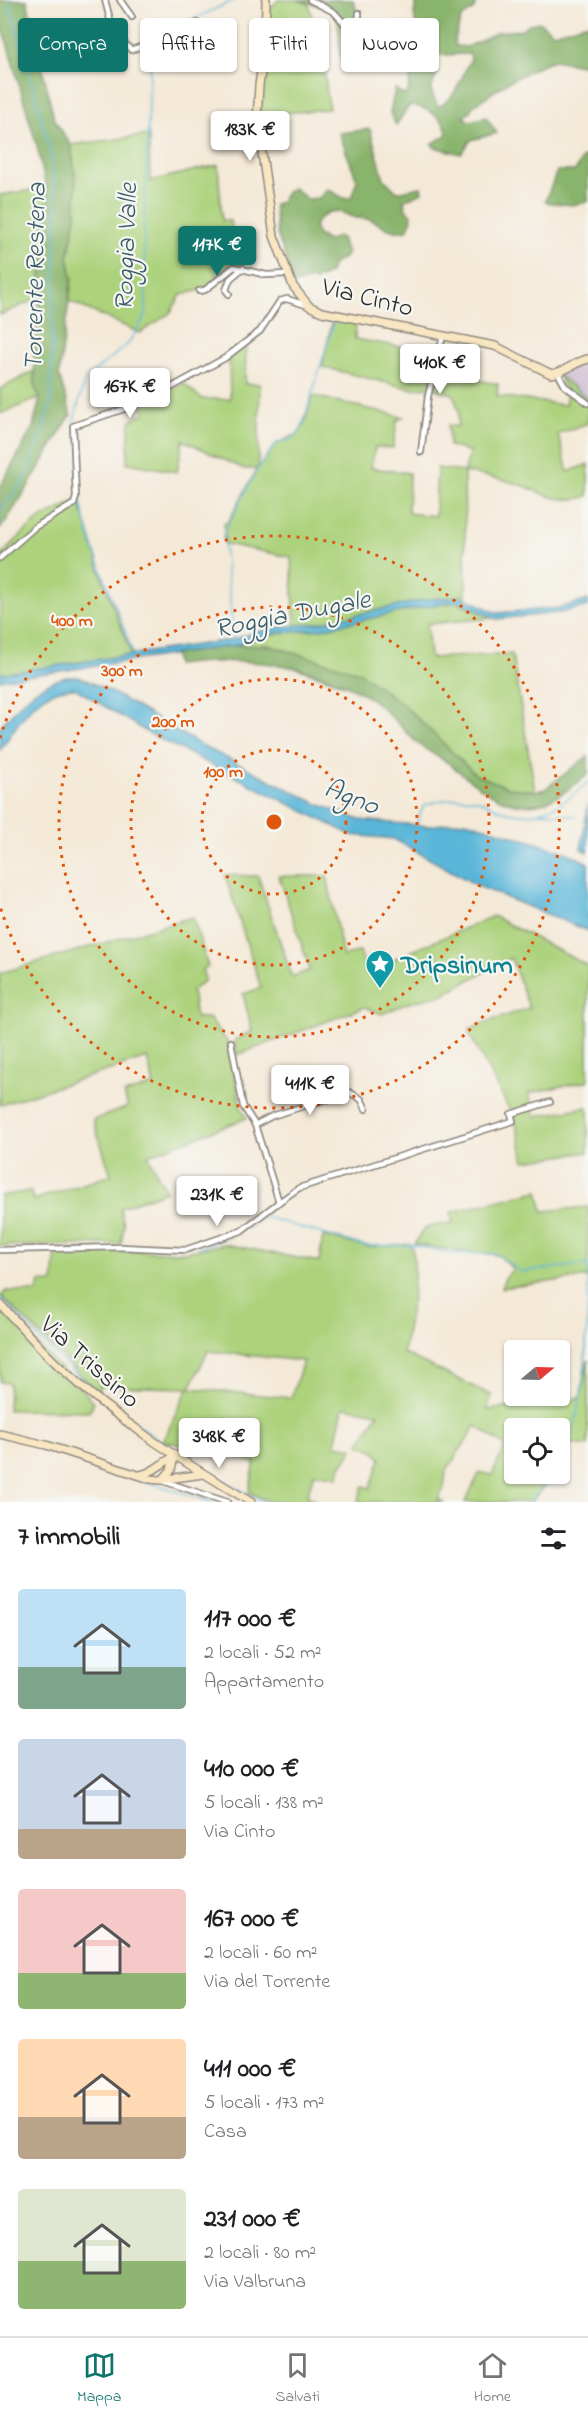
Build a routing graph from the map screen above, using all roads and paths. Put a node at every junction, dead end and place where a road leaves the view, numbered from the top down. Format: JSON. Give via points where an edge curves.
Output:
{"nodes":[{"id":1,"x":105,"y":0,"type":"edge"},
{"id":2,"x":120,"y":0,"type":"edge"},
{"id":3,"x":266,"y":0,"type":"edge"},
{"id":4,"x":310,"y":0,"type":"edge"},
{"id":5,"x":359,"y":13,"type":"dead end"},
{"id":6,"x":132,"y":17,"type":"dead end"},
{"id":7,"x":140,"y":47,"type":"edge"},
{"id":8,"x":243,"y":268,"type":"junction"},
{"id":9,"x":288,"y":274,"type":"junction"},
{"id":10,"x":199,"y":291,"type":"dead end"},
{"id":11,"x":229,"y":294,"type":"dead end"},
{"id":12,"x":309,"y":306,"type":"junction"},
{"id":13,"x":443,"y":336,"type":"junction"},
{"id":14,"x":588,"y":359,"type":"edge"},
{"id":15,"x":558,"y":373,"type":"junction"},
{"id":16,"x":588,"y":403,"type":"edge"},
{"id":17,"x":421,"y":452,"type":"dead end"},
{"id":18,"x":0,"y":558,"type":"edge"},
{"id":19,"x":231,"y":1042,"type":"dead end"},
{"id":20,"x":550,"y":1102,"type":"dead end"},
{"id":21,"x":366,"y":1109,"type":"dead end"},
{"id":22,"x":255,"y":1125,"type":"junction"},
{"id":23,"x":279,"y":1202,"type":"junction"},
{"id":24,"x":0,"y":1250,"type":"edge"},
{"id":25,"x":0,"y":1304,"type":"edge"},
{"id":26,"x":0,"y":1434,"type":"edge"},
{"id":27,"x":157,"y":1445,"type":"junction"},
{"id":28,"x":174,"y":1457,"type":"junction"},
{"id":29,"x":160,"y":1464,"type":"junction"},
{"id":30,"x":204,"y":1474,"type":"junction"},
{"id":31,"x":139,"y":1475,"type":"junction"},
{"id":32,"x":160,"y":1480,"type":"junction"},
{"id":33,"x":248,"y":1501,"type":"edge"},
{"id":34,"x":227,"y":1502,"type":"edge"}],
"edges":[{"from":1,"to":7,"type":"street","via":[[113,31],[131,50]]},
{"from":2,"to":6,"type":"street"},
{"from":3,"to":9,"type":"street","name":"Via Cinto","via":[[257,119],[274,236]]},
{"from":4,"to":5,"type":"street","via":[[334,12],[345,24],[354,48]]},
{"from":8,"to":9,"type":"street","via":[[266,275]]},
{"from":8,"to":10,"type":"street","via":[[227,270]]},
{"from":8,"to":11,"type":"street","via":[[226,284]]},
{"from":9,"to":12,"type":"street","name":"Via Cinto"},
{"from":12,"to":13,"type":"street","name":"Via Cinto","via":[[322,312]]},
{"from":12,"to":18,"type":"street","via":[[287,299],[280,301],[260,331],[225,358],[154,396],[73,426],[74,504],[35,527]]},
{"from":13,"to":15,"type":"street","name":"Via Cinto","via":[[501,348],[545,371]]},
{"from":13,"to":17,"type":"street","name":"Via Cinto","via":[[428,396]]},
{"from":14,"to":15,"type":"street","via":[[572,363]]},
{"from":15,"to":16,"type":"street","via":[[565,386]]},
{"from":19,"to":22,"type":"street","via":[[243,1106]]},
{"from":20,"to":23,"type":"street","via":[[511,1114],[513,1121],[299,1188]]},
{"from":21,"to":22,"type":"street","via":[[349,1092]]},
{"from":22,"to":23,"type":"street"},
{"from":23,"to":24,"type":"street","via":[[241,1231],[185,1250],[121,1246]]},
{"from":25,"to":27,"type":"street","name":"Via Trissino","via":[[59,1366]]},
{"from":26,"to":31,"type":"street"},
{"from":27,"to":28,"type":"street","name":"Via Trissino"},
{"from":27,"to":29,"type":"street"},
{"from":28,"to":29,"type":"street"},
{"from":28,"to":30,"type":"street","name":"Via Trissino"},
{"from":28,"to":32,"type":"street","via":[[168,1475]]},
{"from":29,"to":31,"type":"street","via":[[152,1472]]},
{"from":30,"to":32,"type":"street"},
{"from":30,"to":33,"type":"street","name":"Via Trissino"},
{"from":31,"to":32,"type":"street"},
{"from":32,"to":34,"type":"street"}]}
